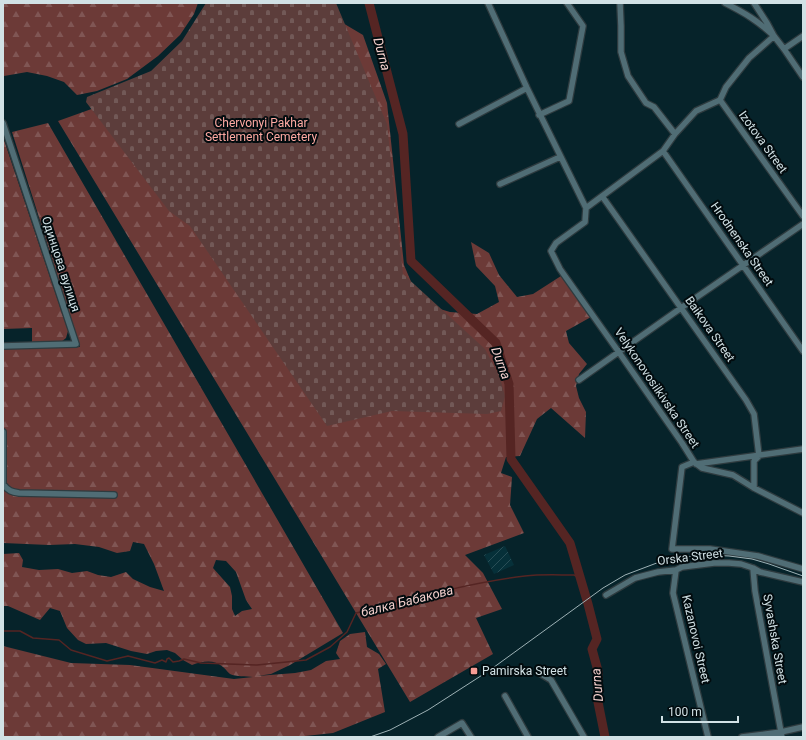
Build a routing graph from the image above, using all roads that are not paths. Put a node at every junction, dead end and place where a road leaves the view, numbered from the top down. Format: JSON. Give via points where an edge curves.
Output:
{"nodes":[{"id":1,"x":488,"y":3,"type":"edge"},
{"id":2,"x":567,"y":3,"type":"edge"},
{"id":3,"x":620,"y":3,"type":"edge"},
{"id":4,"x":725,"y":3,"type":"edge"},
{"id":5,"x":754,"y":3,"type":"edge"},
{"id":6,"x":774,"y":36,"type":"junction"},
{"id":7,"x":803,"y":36,"type":"edge"},
{"id":8,"x":784,"y":49,"type":"junction"},
{"id":9,"x":803,"y":77,"type":"edge"},
{"id":10,"x":526,"y":88,"type":"junction"},
{"id":11,"x":720,"y":100,"type":"junction"},
{"id":12,"x":540,"y":115,"type":"junction"},
{"id":13,"x":3,"y":123,"type":"edge"},
{"id":14,"x":459,"y":124,"type":"dead end"},
{"id":15,"x":675,"y":134,"type":"junction"},
{"id":16,"x":663,"y":151,"type":"junction"},
{"id":17,"x":560,"y":156,"type":"junction"},
{"id":18,"x":500,"y":184,"type":"dead end"},
{"id":19,"x":602,"y":196,"type":"junction"},
{"id":20,"x":586,"y":208,"type":"junction"},
{"id":21,"x":803,"y":216,"type":"edge"},
{"id":22,"x":803,"y":224,"type":"edge"},
{"id":23,"x":744,"y":265,"type":"junction"},
{"id":24,"x":681,"y":308,"type":"junction"},
{"id":25,"x":3,"y":346,"type":"edge"},
{"id":26,"x":618,"y":351,"type":"junction"},
{"id":27,"x":803,"y":351,"type":"edge"},
{"id":28,"x":579,"y":380,"type":"dead end"},
{"id":29,"x":3,"y":432,"type":"edge"},
{"id":30,"x":803,"y":449,"type":"edge"},
{"id":31,"x":759,"y":456,"type":"junction"},
{"id":32,"x":694,"y":463,"type":"junction"},
{"id":33,"x":754,"y":488,"type":"junction"},
{"id":34,"x":114,"y":495,"type":"dead end"},
{"id":35,"x":803,"y":513,"type":"edge"},
{"id":36,"x":753,"y":568,"type":"junction"},
{"id":37,"x":803,"y":569,"type":"edge"},
{"id":38,"x":676,"y":570,"type":"junction"},
{"id":39,"x":803,"y":582,"type":"edge"},
{"id":40,"x":606,"y":594,"type":"dead end"},
{"id":41,"x":541,"y":674,"type":"dead end"},
{"id":42,"x":505,"y":696,"type":"dead end"},
{"id":43,"x":803,"y":727,"type":"edge"},
{"id":44,"x":782,"y":734,"type":"edge"},
{"id":45,"x":438,"y":737,"type":"edge"},
{"id":46,"x":471,"y":737,"type":"edge"},
{"id":47,"x":528,"y":737,"type":"edge"},
{"id":48,"x":584,"y":737,"type":"edge"},
{"id":49,"x":708,"y":737,"type":"edge"},
{"id":50,"x":742,"y":737,"type":"edge"}],
"edges":[{"from":1,"to":10,"type":"street"},
{"from":2,"to":12,"type":"street","via":[[583,26],[569,101]]},
{"from":3,"to":15,"type":"street","via":[[621,52],[628,76],[646,103],[654,107]]},
{"from":4,"to":6,"type":"street","via":[[753,18]]},
{"from":5,"to":6,"type":"street"},
{"from":6,"to":8,"type":"street"},
{"from":6,"to":11,"type":"street","via":[[749,58],[726,87]]},
{"from":7,"to":8,"type":"street"},
{"from":8,"to":9,"type":"street"},
{"from":10,"to":12,"type":"street"},
{"from":10,"to":14,"type":"street"},
{"from":11,"to":15,"type":"street","via":[[696,111]]},
{"from":11,"to":21,"type":"street","name":"Izotova Street"},
{"from":12,"to":17,"type":"street"},
{"from":13,"to":25,"type":"street","name":"Одинцова вулиця","via":[[76,344]]},
{"from":15,"to":16,"type":"street"},
{"from":16,"to":19,"type":"street"},
{"from":16,"to":23,"type":"street","name":"Hrodnenska Street"},
{"from":17,"to":18,"type":"street"},
{"from":17,"to":20,"type":"street"},
{"from":19,"to":20,"type":"street"},
{"from":19,"to":24,"type":"street","name":"Baikova Street"},
{"from":20,"to":26,"type":"street","name":"Velykonovosilkivska Street","via":[[585,222],[556,243],[551,251],[560,269]]},
{"from":22,"to":23,"type":"street"},
{"from":23,"to":24,"type":"street"},
{"from":23,"to":27,"type":"street","name":"Hrodnenska Street"},
{"from":24,"to":26,"type":"street"},
{"from":24,"to":31,"type":"street","name":"Baikova Street","via":[[754,414]]},
{"from":26,"to":28,"type":"street"},
{"from":26,"to":32,"type":"street","name":"Velykonovosilkivska Street"},
{"from":29,"to":34,"type":"street","via":[[3,484],[6,489],[19,494]]},
{"from":30,"to":31,"type":"street"},
{"from":31,"to":32,"type":"street"},
{"from":31,"to":33,"type":"street","name":"Baikova Street","via":[[754,461]]},
{"from":32,"to":33,"type":"street","via":[[702,468],[734,475]]},
{"from":32,"to":37,"type":"street","name":"Velykonovosilkivska Street","via":[[682,467],[672,550],[717,550],[758,556]]},
{"from":33,"to":35,"type":"street"},
{"from":36,"to":38,"type":"street","name":"Orska Street","via":[[729,563],[682,567]]},
{"from":36,"to":39,"type":"street","name":"Orska Street"},
{"from":36,"to":44,"type":"street","name":"Syvashska Street"},
{"from":38,"to":40,"type":"street","name":"Orska Street","via":[[635,578]]},
{"from":38,"to":49,"type":"street","name":"Kazanovoi Street","via":[[673,593]]},
{"from":41,"to":48,"type":"street","via":[[551,680]]},
{"from":42,"to":47,"type":"street"},
{"from":43,"to":44,"type":"street"},
{"from":44,"to":50,"type":"street"},
{"from":45,"to":46,"type":"street","via":[[462,723]]}]}
